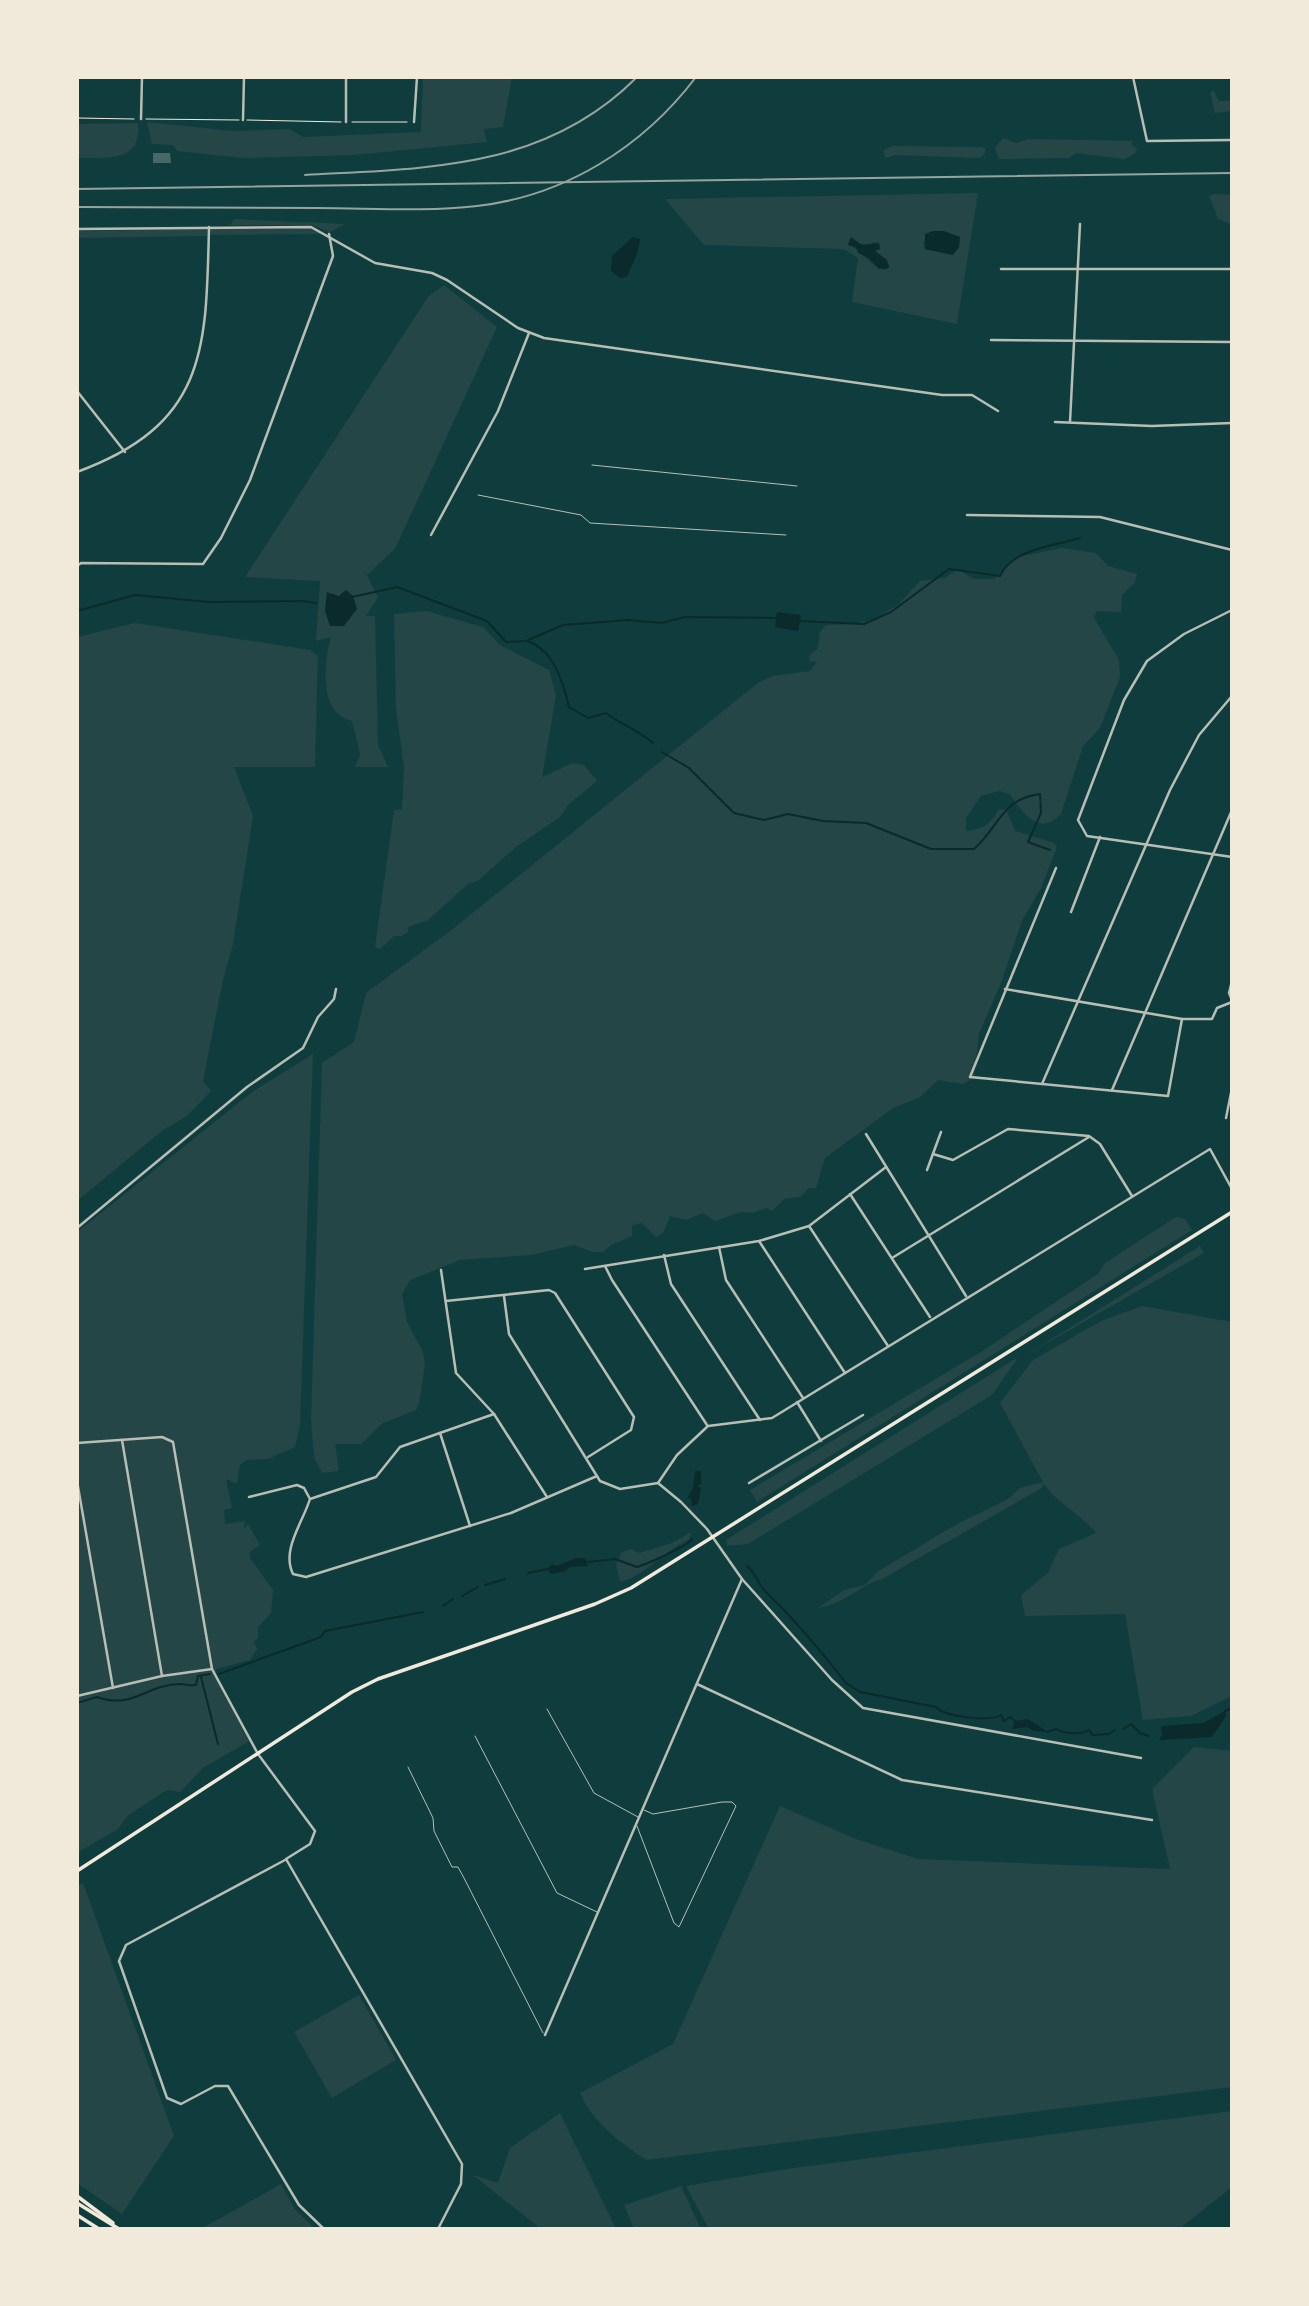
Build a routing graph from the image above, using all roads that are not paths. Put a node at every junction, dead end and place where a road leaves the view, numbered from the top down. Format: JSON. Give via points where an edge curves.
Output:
{"nodes":[{"id":1,"x":142,"y":77,"type":"edge"},
{"id":2,"x":244,"y":77,"type":"edge"},
{"id":3,"x":346,"y":77,"type":"edge"},
{"id":4,"x":417,"y":77,"type":"edge"},
{"id":5,"x":1133,"y":77,"type":"edge"},
{"id":6,"x":141,"y":119,"type":"dead end"},
{"id":7,"x":243,"y":120,"type":"dead end"},
{"id":8,"x":346,"y":122,"type":"dead end"},
{"id":9,"x":414,"y":122,"type":"dead end"},
{"id":10,"x":1232,"y":140,"type":"edge"},
{"id":11,"x":1080,"y":224,"type":"dead end"},
{"id":12,"x":209,"y":227,"type":"junction"},
{"id":13,"x":77,"y":229,"type":"edge"},
{"id":14,"x":329,"y":234,"type":"junction"},
{"id":15,"x":1000,"y":269,"type":"dead end"},
{"id":16,"x":1078,"y":269,"type":"junction"},
{"id":17,"x":1232,"y":269,"type":"edge"},
{"id":18,"x":529,"y":333,"type":"junction"},
{"id":19,"x":991,"y":340,"type":"dead end"},
{"id":20,"x":1232,"y":342,"type":"edge"},
{"id":21,"x":1074,"y":343,"type":"junction"},
{"id":22,"x":77,"y":391,"type":"edge"},
{"id":23,"x":998,"y":411,"type":"dead end"},
{"id":24,"x":1055,"y":422,"type":"dead end"},
{"id":25,"x":1070,"y":422,"type":"junction"},
{"id":26,"x":1232,"y":423,"type":"edge"},
{"id":27,"x":125,"y":452,"type":"junction"},
{"id":28,"x":592,"y":465,"type":"dead end"},
{"id":29,"x":77,"y":472,"type":"edge"},
{"id":30,"x":797,"y":486,"type":"dead end"},
{"id":31,"x":478,"y":495,"type":"dead end"},
{"id":32,"x":967,"y":515,"type":"dead end"},
{"id":33,"x":431,"y":535,"type":"dead end"},
{"id":34,"x":786,"y":535,"type":"dead end"},
{"id":35,"x":1232,"y":550,"type":"edge"},
{"id":36,"x":77,"y":566,"type":"edge"},
{"id":37,"x":1232,"y":610,"type":"edge"},
{"id":38,"x":1232,"y":696,"type":"edge"},
{"id":39,"x":1232,"y":810,"type":"edge"},
{"id":40,"x":1100,"y":837,"type":"junction"},
{"id":41,"x":1147,"y":844,"type":"junction"},
{"id":42,"x":1212,"y":854,"type":"junction"},
{"id":43,"x":1232,"y":858,"type":"edge"},
{"id":44,"x":1056,"y":868,"type":"dead end"},
{"id":45,"x":1071,"y":912,"type":"dead end"},
{"id":46,"x":1232,"y":981,"type":"edge"},
{"id":47,"x":336,"y":989,"type":"dead end"},
{"id":48,"x":1004,"y":989,"type":"junction"},
{"id":49,"x":1232,"y":1001,"type":"edge"},
{"id":50,"x":1077,"y":1002,"type":"junction"},
{"id":51,"x":1145,"y":1012,"type":"junction"},
{"id":52,"x":1182,"y":1019,"type":"junction"},
{"id":53,"x":1041,"y":1085,"type":"junction"},
{"id":54,"x":1232,"y":1088,"type":"edge"},
{"id":55,"x":1112,"y":1090,"type":"junction"},
{"id":56,"x":1226,"y":1118,"type":"dead end"},
{"id":57,"x":941,"y":1132,"type":"dead end"},
{"id":58,"x":866,"y":1134,"type":"dead end"},
{"id":59,"x":1089,"y":1136,"type":"junction"},
{"id":60,"x":933,"y":1154,"type":"junction"},
{"id":61,"x":886,"y":1167,"type":"junction"},
{"id":62,"x":927,"y":1170,"type":"dead end"},
{"id":63,"x":1232,"y":1189,"type":"edge"},
{"id":64,"x":850,"y":1194,"type":"junction"},
{"id":65,"x":1132,"y":1196,"type":"junction"},
{"id":66,"x":1232,"y":1212,"type":"edge"},
{"id":67,"x":809,"y":1226,"type":"junction"},
{"id":68,"x":77,"y":1228,"type":"edge"},
{"id":69,"x":930,"y":1236,"type":"junction"},
{"id":70,"x":759,"y":1241,"type":"junction"},
{"id":71,"x":719,"y":1246,"type":"junction"},
{"id":72,"x":664,"y":1255,"type":"junction"},
{"id":73,"x":892,"y":1258,"type":"junction"},
{"id":74,"x":605,"y":1266,"type":"junction"},
{"id":75,"x":441,"y":1269,"type":"dead end"},
{"id":76,"x":585,"y":1269,"type":"dead end"},
{"id":77,"x":504,"y":1296,"type":"junction"},
{"id":78,"x":966,"y":1296,"type":"junction"},
{"id":79,"x":446,"y":1301,"type":"junction"},
{"id":80,"x":931,"y":1318,"type":"junction"},
{"id":81,"x":888,"y":1346,"type":"junction"},
{"id":82,"x":845,"y":1373,"type":"junction"},
{"id":83,"x":803,"y":1398,"type":"junction"},
{"id":84,"x":797,"y":1402,"type":"junction"},
{"id":85,"x":494,"y":1414,"type":"junction"},
{"id":86,"x":863,"y":1415,"type":"dead end"},
{"id":87,"x":760,"y":1420,"type":"junction"},
{"id":88,"x":708,"y":1426,"type":"junction"},
{"id":89,"x":440,"y":1433,"type":"junction"},
{"id":90,"x":122,"y":1440,"type":"junction"},
{"id":91,"x":821,"y":1441,"type":"junction"},
{"id":92,"x":77,"y":1443,"type":"edge"},
{"id":93,"x":588,"y":1457,"type":"junction"},
{"id":94,"x":597,"y":1476,"type":"junction"},
{"id":95,"x":77,"y":1482,"type":"edge"},
{"id":96,"x":658,"y":1483,"type":"junction"},
{"id":97,"x":749,"y":1483,"type":"dead end"},
{"id":98,"x":248,"y":1497,"type":"dead end"},
{"id":99,"x":547,"y":1497,"type":"junction"},
{"id":100,"x":310,"y":1499,"type":"junction"},
{"id":101,"x":470,"y":1526,"type":"junction"},
{"id":102,"x":712,"y":1537,"type":"junction"},
{"id":103,"x":742,"y":1579,"type":"junction"},
{"id":104,"x":212,"y":1669,"type":"junction"},
{"id":105,"x":162,"y":1676,"type":"junction"},
{"id":106,"x":696,"y":1683,"type":"junction"},
{"id":107,"x":113,"y":1688,"type":"junction"},
{"id":108,"x":77,"y":1696,"type":"edge"},
{"id":109,"x":547,"y":1709,"type":"dead end"},
{"id":110,"x":475,"y":1736,"type":"dead end"},
{"id":111,"x":258,"y":1754,"type":"junction"},
{"id":112,"x":1141,"y":1758,"type":"dead end"},
{"id":113,"x":408,"y":1768,"type":"dead end"},
{"id":114,"x":643,"y":1810,"type":"junction"},
{"id":115,"x":640,"y":1819,"type":"junction"},
{"id":116,"x":1152,"y":1820,"type":"dead end"},
{"id":117,"x":637,"y":1826,"type":"junction"},
{"id":118,"x":286,"y":1859,"type":"junction"},
{"id":119,"x":78,"y":1870,"type":"edge"},
{"id":120,"x":599,"y":1913,"type":"junction"},
{"id":121,"x":545,"y":2035,"type":"joint"},
{"id":122,"x":77,"y":2196,"type":"edge"},
{"id":123,"x":77,"y":2203,"type":"edge"},
{"id":124,"x":77,"y":2215,"type":"edge"},
{"id":125,"x":99,"y":2229,"type":"edge"},
{"id":126,"x":120,"y":2229,"type":"edge"},
{"id":127,"x":324,"y":2229,"type":"edge"},
{"id":128,"x":438,"y":2229,"type":"edge"}],
"edges":[{"from":1,"to":6,"type":"street"},
{"from":2,"to":7,"type":"street"},
{"from":3,"to":8,"type":"street"},
{"from":4,"to":9,"type":"street"},
{"from":5,"to":10,"type":"street","via":[[1147,141]]},
{"from":11,"to":16,"type":"street"},
{"from":12,"to":13,"type":"street"},
{"from":12,"to":14,"type":"street","via":[[311,227]]},
{"from":12,"to":27,"type":"street","via":[[207,314],[197,366],[173,409]]},
{"from":14,"to":18,"type":"street","via":[[375,262],[447,280]]},
{"from":14,"to":36,"type":"street","via":[[332,256],[250,480],[222,538],[202,564],[81,562]]},
{"from":15,"to":16,"type":"street"},
{"from":16,"to":17,"type":"street"},
{"from":16,"to":21,"type":"street"},
{"from":18,"to":23,"type":"street","via":[[572,344],[972,396]]},
{"from":18,"to":33,"type":"street","via":[[498,411]]},
{"from":19,"to":21,"type":"street"},
{"from":20,"to":21,"type":"street"},
{"from":21,"to":25,"type":"street"},
{"from":22,"to":27,"type":"street"},
{"from":24,"to":25,"type":"street"},
{"from":25,"to":26,"type":"street"},
{"from":27,"to":29,"type":"street"},
{"from":28,"to":30,"type":"lane"},
{"from":31,"to":34,"type":"lane","via":[[582,515],[590,523]]},
{"from":32,"to":35,"type":"street","via":[[1100,517]]},
{"from":37,"to":40,"type":"street","via":[[1184,634],[1147,661],[1124,700],[1078,815],[1083,833]]},
{"from":38,"to":41,"type":"street","via":[[1199,735]]},
{"from":39,"to":42,"type":"street"},
{"from":40,"to":41,"type":"street"},
{"from":40,"to":45,"type":"street"},
{"from":41,"to":42,"type":"street"},
{"from":41,"to":50,"type":"street"},
{"from":42,"to":43,"type":"street"},
{"from":42,"to":51,"type":"street"},
{"from":44,"to":48,"type":"street"},
{"from":46,"to":49,"type":"street"},
{"from":47,"to":68,"type":"street","via":[[303,1048],[247,1087]]},
{"from":48,"to":50,"type":"street"},
{"from":48,"to":53,"type":"street","via":[[970,1077]]},
{"from":49,"to":52,"type":"street","via":[[1217,1008],[1212,1019]]},
{"from":50,"to":51,"type":"street"},
{"from":50,"to":53,"type":"street"},
{"from":51,"to":52,"type":"street"},
{"from":51,"to":55,"type":"street"},
{"from":52,"to":55,"type":"street","via":[[1168,1096]]},
{"from":53,"to":55,"type":"street"},
{"from":54,"to":56,"type":"street"},
{"from":57,"to":60,"type":"street"},
{"from":58,"to":61,"type":"street"},
{"from":59,"to":60,"type":"street","via":[[1009,1129],[953,1160]]},
{"from":59,"to":65,"type":"street","via":[[1100,1144]]},
{"from":59,"to":69,"type":"street"},
{"from":60,"to":62,"type":"street"},
{"from":61,"to":64,"type":"street"},
{"from":61,"to":69,"type":"street"},
{"from":63,"to":65,"type":"street","via":[[1210,1149]]},
{"from":64,"to":67,"type":"street"},
{"from":64,"to":73,"type":"street"},
{"from":65,"to":78,"type":"street"},
{"from":66,"to":102,"type":"main road"},
{"from":67,"to":70,"type":"street"},
{"from":67,"to":81,"type":"street"},
{"from":69,"to":73,"type":"street"},
{"from":69,"to":78,"type":"street"},
{"from":70,"to":71,"type":"street"},
{"from":70,"to":82,"type":"street"},
{"from":71,"to":72,"type":"street"},
{"from":71,"to":83,"type":"street","via":[[726,1280]]},
{"from":72,"to":74,"type":"street"},
{"from":72,"to":87,"type":"street","via":[[671,1284]]},
{"from":73,"to":80,"type":"street"},
{"from":74,"to":76,"type":"street"},
{"from":74,"to":88,"type":"street"},
{"from":75,"to":79,"type":"street"},
{"from":77,"to":79,"type":"street"},
{"from":77,"to":93,"type":"street","via":[[509,1334]]},
{"from":77,"to":93,"type":"street","via":[[555,1293],[634,1417],[631,1430]]},
{"from":78,"to":80,"type":"street"},
{"from":79,"to":85,"type":"street","via":[[456,1373]]},
{"from":80,"to":81,"type":"street"},
{"from":81,"to":82,"type":"street"},
{"from":82,"to":83,"type":"street"},
{"from":83,"to":84,"type":"street"},
{"from":84,"to":87,"type":"street"},
{"from":84,"to":91,"type":"street"},
{"from":85,"to":89,"type":"street"},
{"from":85,"to":99,"type":"street"},
{"from":86,"to":91,"type":"street"},
{"from":87,"to":88,"type":"street"},
{"from":88,"to":96,"type":"street","via":[[677,1455]]},
{"from":89,"to":100,"type":"street","via":[[400,1447],[376,1477]]},
{"from":89,"to":101,"type":"street"},
{"from":90,"to":92,"type":"street"},
{"from":90,"to":104,"type":"street","via":[[170,1438]]},
{"from":90,"to":105,"type":"street"},
{"from":91,"to":97,"type":"street"},
{"from":93,"to":94,"type":"street"},
{"from":94,"to":96,"type":"street","via":[[620,1489]]},
{"from":94,"to":99,"type":"street"},
{"from":95,"to":107,"type":"street"},
{"from":96,"to":102,"type":"street"},
{"from":98,"to":100,"type":"street","via":[[297,1485]]},
{"from":99,"to":101,"type":"street"},
{"from":100,"to":101,"type":"street","via":[[289,1560],[293,1574],[303,1578]]},
{"from":102,"to":103,"type":"street"},
{"from":102,"to":111,"type":"main road","via":[[611,1598],[378,1679]]},
{"from":103,"to":106,"type":"street"},
{"from":103,"to":112,"type":"street","via":[[863,1708]]},
{"from":104,"to":105,"type":"street"},
{"from":104,"to":111,"type":"street"},
{"from":105,"to":107,"type":"street"},
{"from":106,"to":114,"type":"street"},
{"from":106,"to":116,"type":"street","via":[[902,1780]]},
{"from":107,"to":108,"type":"street"},
{"from":109,"to":115,"type":"lane","via":[[594,1793]]},
{"from":110,"to":120,"type":"lane","via":[[557,1893]]},
{"from":111,"to":118,"type":"street","via":[[315,1831],[310,1844]]},
{"from":111,"to":119,"type":"main road"},
{"from":113,"to":121,"type":"lane","via":[[433,1818],[446,1859],[458,1867]]},
{"from":114,"to":115,"type":"street"},
{"from":114,"to":117,"type":"lane","via":[[653,1814],[722,1802],[736,1806],[679,1927]]},
{"from":115,"to":117,"type":"street"},
{"from":117,"to":120,"type":"street"},
{"from":118,"to":127,"type":"street","via":[[126,1945],[119,1961],[167,2098],[181,2104],[215,2086],[228,2086],[299,2205]]},
{"from":118,"to":128,"type":"street","via":[[462,2164],[461,2184]]},
{"from":120,"to":121,"type":"street"},
{"from":122,"to":126,"type":"main road"},
{"from":123,"to":126,"type":"main road"},
{"from":124,"to":125,"type":"main road"}]}
